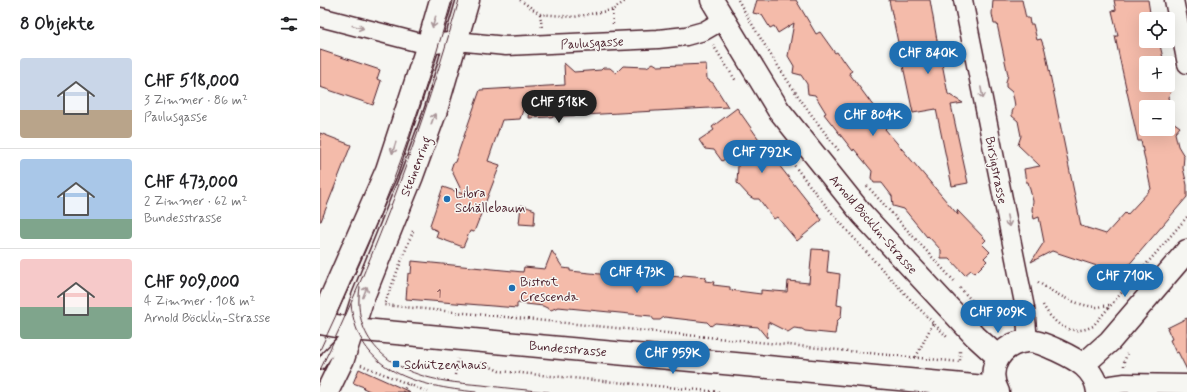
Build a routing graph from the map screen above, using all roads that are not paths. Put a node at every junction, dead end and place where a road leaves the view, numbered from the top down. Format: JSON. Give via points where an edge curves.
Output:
{"nodes":[{"id":1,"x":441,"y":0,"type":"edge"},
{"id":2,"x":468,"y":0,"type":"edge"},
{"id":3,"x":712,"y":0,"type":"edge"},
{"id":4,"x":963,"y":0,"type":"edge"},
{"id":5,"x":1174,"y":0,"type":"edge"},
{"id":6,"x":320,"y":17,"type":"edge"},
{"id":7,"x":724,"y":20,"type":"junction"},
{"id":8,"x":456,"y":41,"type":"junction"},
{"id":9,"x":428,"y":45,"type":"junction"},
{"id":10,"x":1187,"y":64,"type":"edge"},
{"id":11,"x":1187,"y":251,"type":"edge"},
{"id":12,"x":323,"y":323,"type":"edge"},
{"id":13,"x":353,"y":329,"type":"junction"},
{"id":14,"x":1028,"y":341,"type":"junction"},
{"id":15,"x":998,"y":357,"type":"junction"},
{"id":16,"x":320,"y":365,"type":"edge"},
{"id":17,"x":1083,"y":365,"type":"junction"},
{"id":18,"x":1187,"y":384,"type":"edge"},
{"id":19,"x":997,"y":390,"type":"edge"},
{"id":20,"x":1098,"y":390,"type":"edge"},
{"id":21,"x":327,"y":392,"type":"edge"}],
"edges":[{"from":1,"to":9,"type":"main road","name":"Steinenring","one_way":true},
{"from":2,"to":8,"type":"main road","name":"Steinenring"},
{"from":3,"to":7,"type":"main road","name":"Arnold Böcklin-Strasse"},
{"from":4,"to":14,"type":"street","name":"Birsigstrasse","one_way":true,"via":[[1025,308]]},
{"from":5,"to":10,"type":"street"},
{"from":6,"to":9,"type":"street","one_way":true},
{"from":7,"to":8,"type":"street","name":"Paulusgasse","via":[[704,31],[658,39],[506,46]]},
{"from":7,"to":15,"type":"main road","name":"Arnold Böcklin-Strasse","via":[[778,109],[862,214]]},
{"from":8,"to":9,"type":"street","name":"Paulusgasse"},
{"from":13,"to":8,"type":"main road","name":"Steinenring","one_way":true,"via":[[436,110]]},
{"from":9,"to":12,"type":"main road","name":"Steinenring","one_way":true,"via":[[386,170]]},
{"from":11,"to":17,"type":"main road","via":[[1110,341]]},
{"from":12,"to":13,"type":"main road","name":"Bundesstrasse"},
{"from":13,"to":16,"type":"lane"},
{"from":13,"to":19,"type":"main road","name":"Bundesstrasse"},
{"from":13,"to":21,"type":"main road","name":"Steinenring","via":[[343,359]]},
{"from":14,"to":15,"type":"main road","via":[[1018,343]]},
{"from":14,"to":17,"type":"main road","via":[[1050,347]]},
{"from":15,"to":19,"type":"main road","via":[[994,375]]},
{"from":17,"to":20,"type":"main road","via":[[1091,374]]},
{"from":18,"to":20,"type":"street","via":[[1125,383]]}]}
